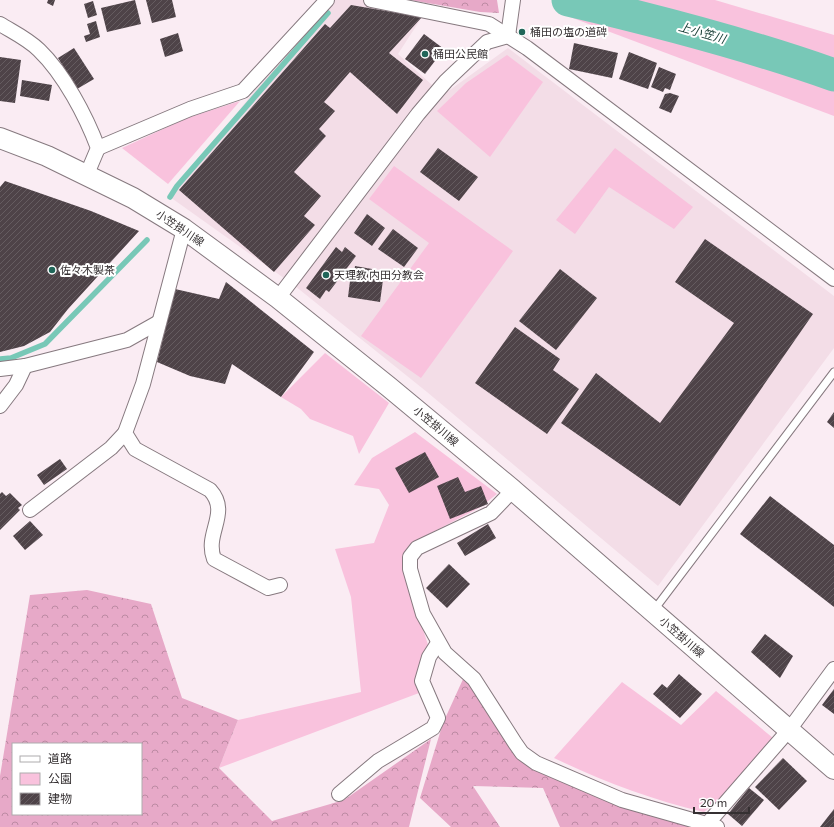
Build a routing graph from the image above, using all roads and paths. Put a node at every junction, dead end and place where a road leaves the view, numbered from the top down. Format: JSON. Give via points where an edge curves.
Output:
{"nodes":[{"id":1,"x":327,"y":0,"type":"edge"},
{"id":2,"x":371,"y":0,"type":"edge"},
{"id":3,"x":513,"y":0,"type":"edge"},
{"id":4,"x":0,"y":24,"type":"edge"},
{"id":5,"x":508,"y":36,"type":"junction"},
{"id":6,"x":0,"y":138,"type":"edge"},
{"id":7,"x":98,"y":148,"type":"junction"},
{"id":8,"x":87,"y":174,"type":"junction"},
{"id":9,"x":184,"y":229,"type":"junction"},
{"id":10,"x":834,"y":279,"type":"edge"},
{"id":11,"x":278,"y":298,"type":"junction"},
{"id":12,"x":159,"y":322,"type":"junction"},
{"id":13,"x":25,"y":366,"type":"junction"},
{"id":14,"x":0,"y":369,"type":"edge"},
{"id":15,"x":834,"y":372,"type":"edge"},
{"id":16,"x":0,"y":406,"type":"edge"},
{"id":17,"x":125,"y":433,"type":"junction"},
{"id":18,"x":513,"y":490,"type":"junction"},
{"id":19,"x":30,"y":510,"type":"dead end"},
{"id":20,"x":280,"y":585,"type":"dead end"},
{"id":21,"x":653,"y":612,"type":"junction"},
{"id":22,"x":438,"y":643,"type":"junction"},
{"id":23,"x":834,"y":670,"type":"edge"},
{"id":24,"x":789,"y":730,"type":"junction"},
{"id":25,"x":834,"y":769,"type":"edge"},
{"id":26,"x":339,"y":794,"type":"dead end"},
{"id":27,"x":713,"y":825,"type":"edge"}],
"edges":[{"from":1,"to":7,"type":"street","via":[[243,91],[190,109]]},
{"from":2,"to":5,"type":"street","via":[[489,24]]},
{"from":3,"to":5,"type":"street"},
{"from":4,"to":7,"type":"street","via":[[39,50],[48,61],[77,103]]},
{"from":5,"to":10,"type":"street"},
{"from":5,"to":11,"type":"street","via":[[487,42],[446,81]]},
{"from":6,"to":8,"type":"main road","name":"小笠掛川線"},
{"from":7,"to":8,"type":"street"},
{"from":8,"to":9,"type":"main road","name":"小笠掛川線"},
{"from":9,"to":11,"type":"main road","name":"小笠掛川線"},
{"from":9,"to":12,"type":"street"},
{"from":11,"to":18,"type":"main road","name":"小笠掛川線"},
{"from":12,"to":13,"type":"street","via":[[127,340]]},
{"from":12,"to":17,"type":"street","via":[[143,384]]},
{"from":13,"to":14,"type":"street"},
{"from":13,"to":16,"type":"street","via":[[16,385]]},
{"from":15,"to":21,"type":"lane"},
{"from":17,"to":19,"type":"street","via":[[111,448]]},
{"from":17,"to":20,"type":"street","via":[[135,449],[210,490],[216,497],[219,507],[210,549],[214,559],[268,588]]},
{"from":18,"to":21,"type":"main road","name":"小笠掛川線"},
{"from":18,"to":22,"type":"street","via":[[491,513],[417,548],[410,557],[410,569],[423,614]]},
{"from":21,"to":24,"type":"main road","name":"小笠掛川線"},
{"from":22,"to":26,"type":"street","via":[[429,657],[422,681],[438,718],[433,728],[378,761]]},
{"from":22,"to":27,"type":"street","via":[[444,653],[474,679],[522,753],[536,763],[622,800]]},
{"from":23,"to":24,"type":"street"},
{"from":24,"to":25,"type":"main road","name":"小笠掛川線"},
{"from":24,"to":27,"type":"street"}]}
